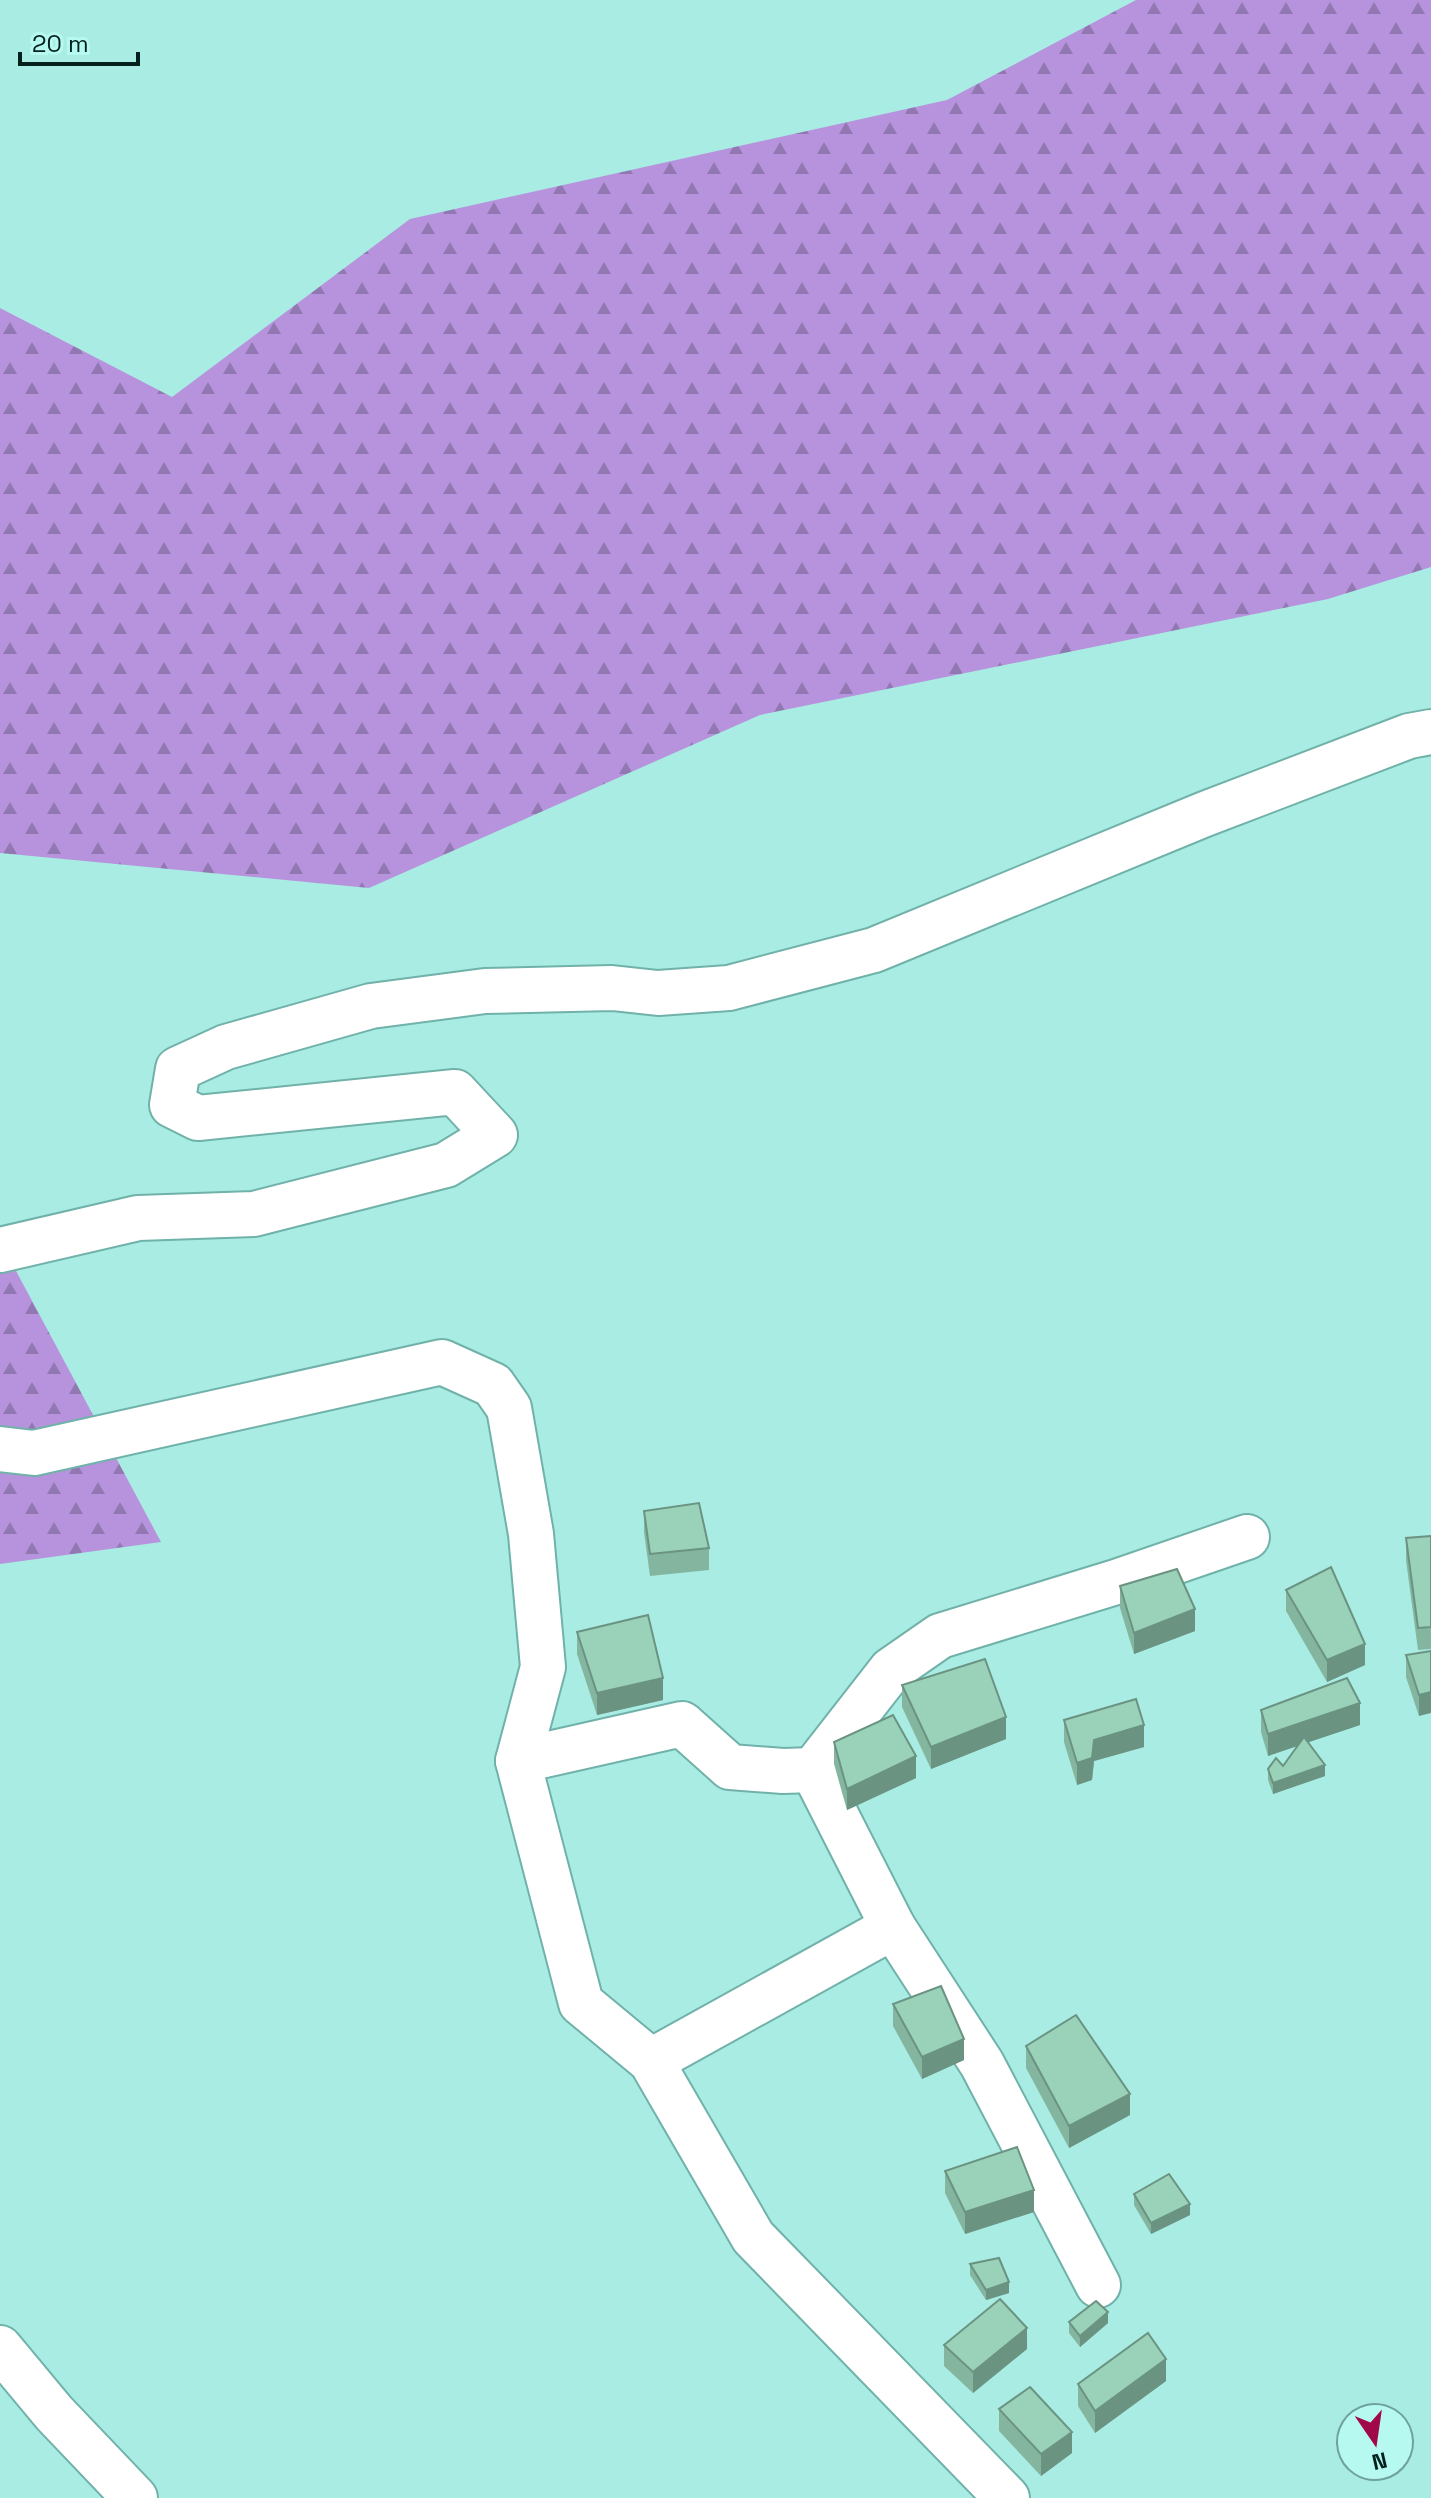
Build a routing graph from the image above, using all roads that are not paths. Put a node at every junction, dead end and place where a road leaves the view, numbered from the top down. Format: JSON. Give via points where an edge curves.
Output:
{"nodes":[{"id":1,"x":1431,"y":732,"type":"edge"},
{"id":2,"x":0,"y":1250,"type":"edge"},
{"id":3,"x":0,"y":1449,"type":"edge"},
{"id":4,"x":1247,"y":1537,"type":"dead end"},
{"id":5,"x":518,"y":1761,"type":"junction"},
{"id":6,"x":813,"y":1770,"type":"junction"},
{"id":7,"x":893,"y":1927,"type":"junction"},
{"id":8,"x":651,"y":2061,"type":"junction"},
{"id":9,"x":1098,"y":2285,"type":"dead end"},
{"id":10,"x":0,"y":2348,"type":"edge"},
{"id":11,"x":135,"y":2498,"type":"edge"},
{"id":12,"x":1007,"y":2498,"type":"edge"}],
"edges":[{"from":1,"to":2,"type":"street","via":[[1205,814],[874,950],[729,988],[658,993],[612,988],[485,991],[371,1006],[226,1047],[178,1069],[172,1105],[198,1118],[455,1092],[495,1135],[446,1165],[254,1214],[138,1218]]},
{"from":3,"to":5,"type":"street","via":[[34,1453],[442,1362],[493,1385],[512,1422],[531,1534],[543,1667]]},
{"from":4,"to":6,"type":"street","via":[[940,1636],[891,1670]]},
{"from":5,"to":6,"type":"street","via":[[682,1724],[730,1767]]},
{"from":5,"to":8,"type":"street","via":[[581,2003]]},
{"from":6,"to":7,"type":"street"},
{"from":7,"to":8,"type":"street"},
{"from":7,"to":9,"type":"street","via":[[982,2064]]},
{"from":8,"to":12,"type":"street","via":[[753,2237]]},
{"from":10,"to":11,"type":"street"}]}
